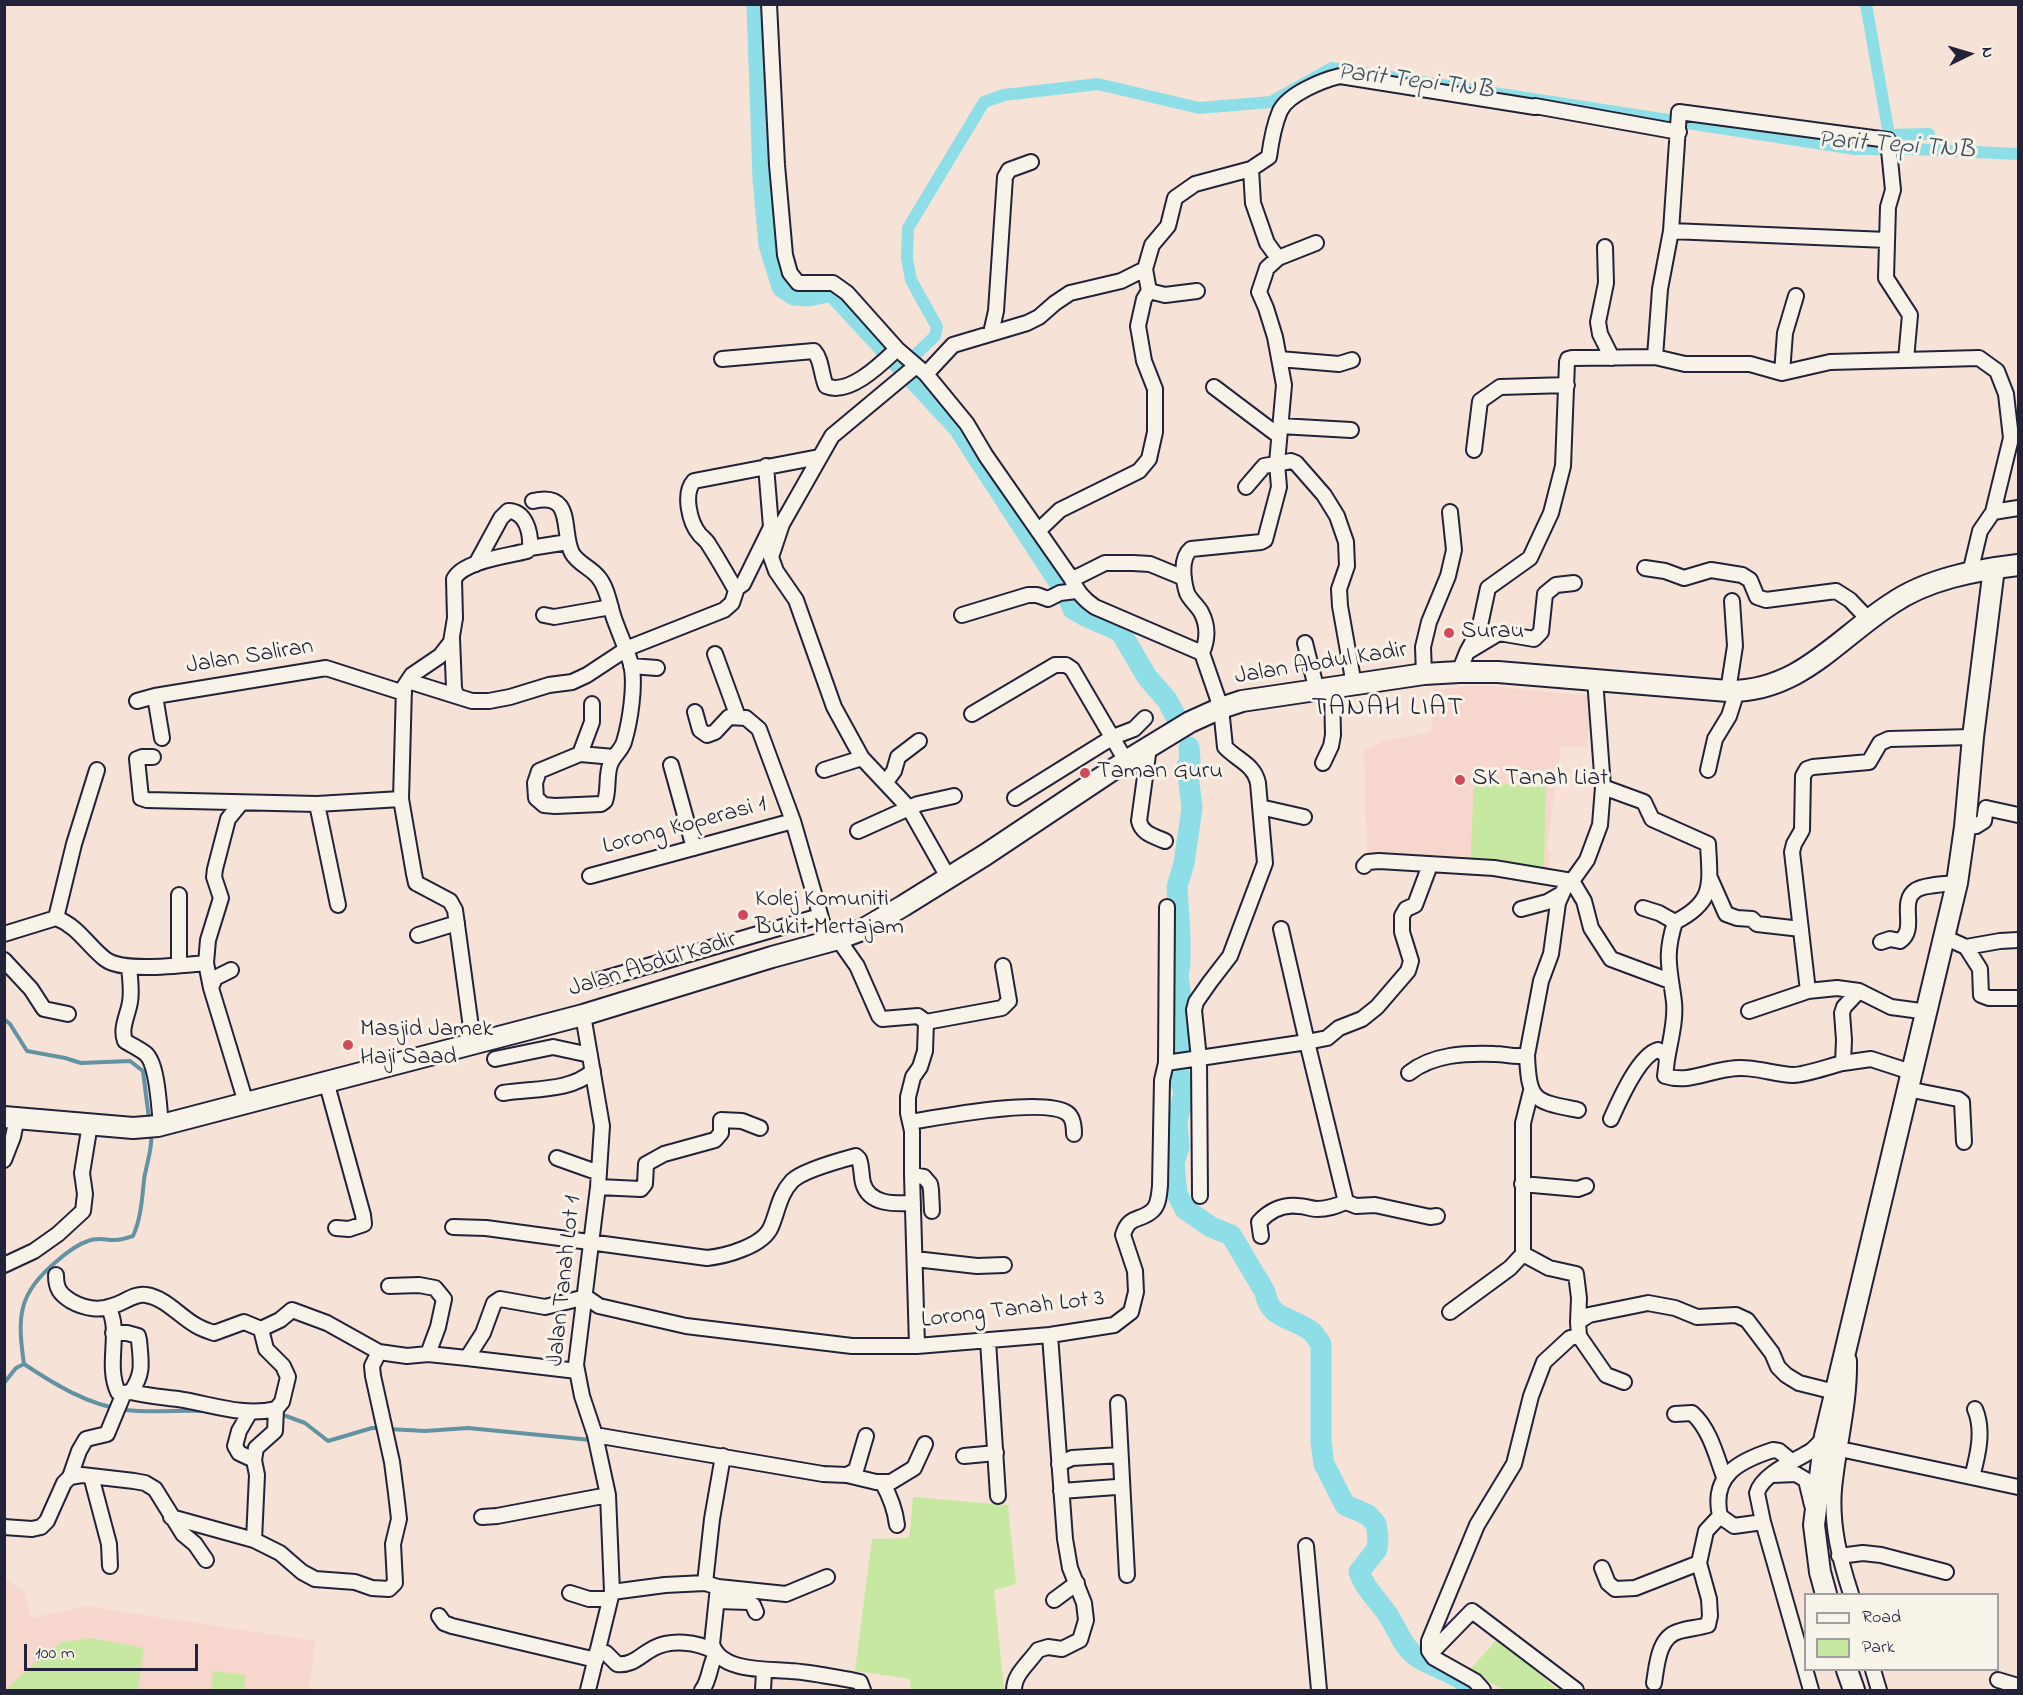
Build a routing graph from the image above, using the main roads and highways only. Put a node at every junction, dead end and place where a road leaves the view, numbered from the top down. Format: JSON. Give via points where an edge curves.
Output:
{"nodes":[{"id":1,"x":2019,"y":565,"type":"edge"},
{"id":2,"x":1994,"y":568,"type":"junction"},
{"id":3,"x":11,"y":1117,"type":"edge"},
{"id":4,"x":1826,"y":1593,"type":"edge"},
{"id":5,"x":1847,"y":1671,"type":"edge"},
{"id":6,"x":1854,"y":1690,"type":"edge"}],
"edges":[{"from":1,"to":2,"type":"main road","name":"Jalan Abdul Kadir"},
{"from":2,"to":3,"type":"main road","name":"Jalan Abdul Kadir","via":[[1929,585],[1893,602],[1803,670],[1777,683],[1732,691],[1459,672],[1258,698],[1221,708],[1126,761],[862,930],[833,941],[584,1015],[154,1126]]},
{"from":2,"to":4,"type":"main road","via":[[1957,883],[1825,1436],[1814,1525]]},
{"from":5,"to":6,"type":"main road"}]}
